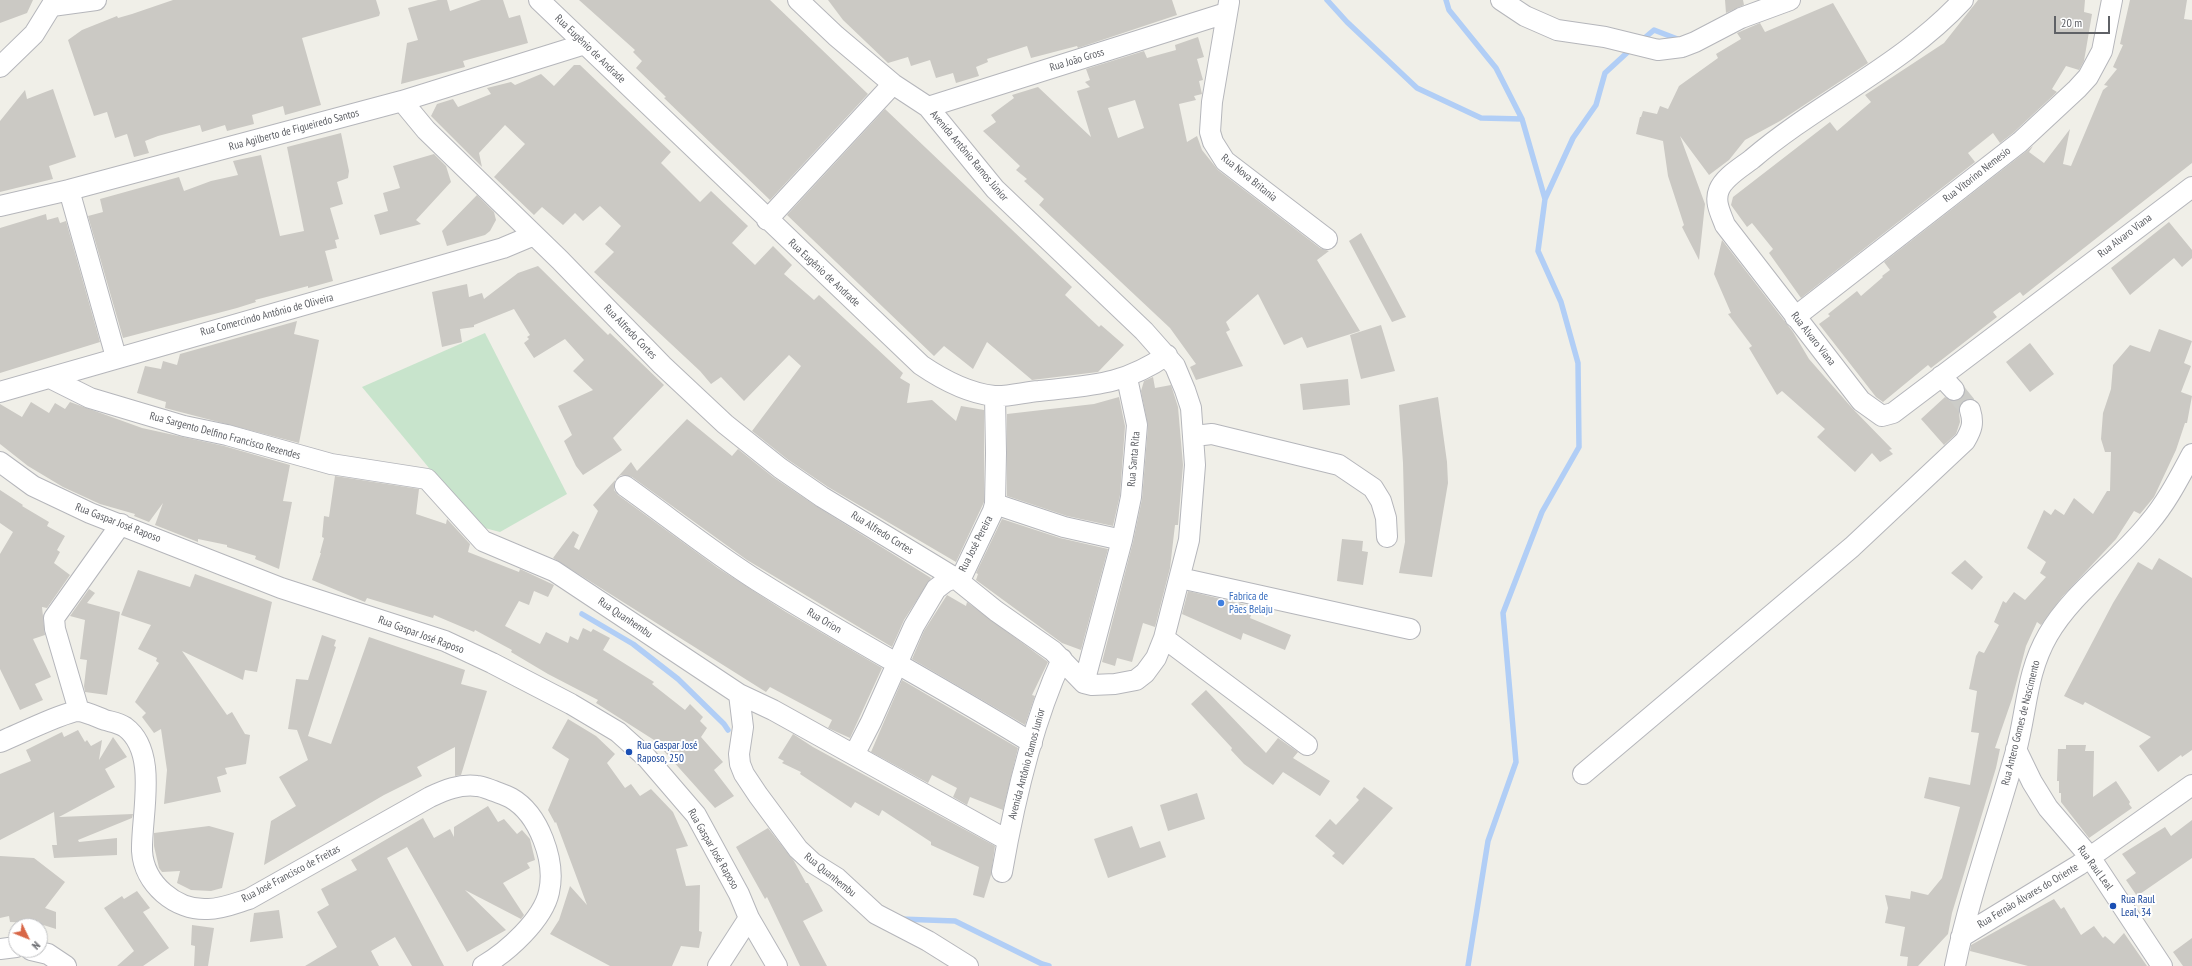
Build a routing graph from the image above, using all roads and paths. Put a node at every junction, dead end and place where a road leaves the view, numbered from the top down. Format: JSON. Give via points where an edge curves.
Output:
{"nodes":[{"id":1,"x":96,"y":0,"type":"edge"},
{"id":2,"x":539,"y":0,"type":"edge"},
{"id":3,"x":798,"y":0,"type":"edge"},
{"id":4,"x":1501,"y":0,"type":"edge"},
{"id":5,"x":1790,"y":0,"type":"edge"},
{"id":6,"x":1962,"y":0,"type":"edge"},
{"id":7,"x":2112,"y":0,"type":"edge"},
{"id":8,"x":54,"y":3,"type":"edge"},
{"id":9,"x":1228,"y":7,"type":"edge"},
{"id":10,"x":585,"y":44,"type":"junction"},
{"id":11,"x":8,"y":51,"type":"edge"},
{"id":12,"x":0,"y":67,"type":"edge"},
{"id":13,"x":894,"y":84,"type":"junction"},
{"id":14,"x":402,"y":101,"type":"junction"},
{"id":15,"x":928,"y":107,"type":"junction"},
{"id":16,"x":2192,"y":187,"type":"edge"},
{"id":17,"x":69,"y":190,"type":"junction"},
{"id":18,"x":0,"y":206,"type":"edge"},
{"id":19,"x":767,"y":220,"type":"junction"},
{"id":20,"x":534,"y":235,"type":"junction"},
{"id":21,"x":1327,"y":239,"type":"dead end"},
{"id":22,"x":1795,"y":317,"type":"junction"},
{"id":23,"x":1167,"y":355,"type":"junction"},
{"id":24,"x":116,"y":357,"type":"junction"},
{"id":25,"x":50,"y":378,"type":"junction"},
{"id":26,"x":1127,"y":378,"type":"junction"},
{"id":27,"x":0,"y":392,"type":"edge"},
{"id":28,"x":995,"y":396,"type":"junction"},
{"id":29,"x":1970,"y":410,"type":"tunnel mouth"},
{"id":30,"x":1194,"y":436,"type":"junction"},
{"id":31,"x":2192,"y":454,"type":"edge"},
{"id":32,"x":0,"y":462,"type":"edge"},
{"id":33,"x":625,"y":486,"type":"dead end"},
{"id":34,"x":995,"y":504,"type":"junction"},
{"id":35,"x":121,"y":524,"type":"junction"},
{"id":36,"x":1387,"y":537,"type":"dead end"},
{"id":37,"x":1122,"y":540,"type":"junction"},
{"id":38,"x":955,"y":578,"type":"junction"},
{"id":39,"x":1180,"y":578,"type":"junction"},
{"id":40,"x":570,"y":582,"type":"joint"},
{"id":41,"x":1410,"y":628,"type":"dead end"},
{"id":42,"x":1164,"y":638,"type":"junction"},
{"id":43,"x":1062,"y":659,"type":"junction"},
{"id":44,"x":897,"y":665,"type":"junction"},
{"id":45,"x":1084,"y":683,"type":"junction"},
{"id":46,"x":739,"y":694,"type":"junction"},
{"id":47,"x":79,"y":711,"type":"junction"},
{"id":48,"x":0,"y":742,"type":"edge"},
{"id":49,"x":1032,"y":743,"type":"junction"},
{"id":50,"x":1307,"y":745,"type":"dead end"},
{"id":51,"x":2016,"y":749,"type":"junction"},
{"id":52,"x":854,"y":755,"type":"junction"},
{"id":53,"x":1583,"y":774,"type":"dead end"},
{"id":54,"x":2192,"y":785,"type":"edge"},
{"id":55,"x":1007,"y":840,"type":"junction"},
{"id":56,"x":2090,"y":857,"type":"junction"},
{"id":57,"x":1002,"y":872,"type":"dead end"},
{"id":58,"x":748,"y":918,"type":"junction"},
{"id":59,"x":1961,"y":937,"type":"junction"},
{"id":60,"x":48,"y":954,"type":"edge"},
{"id":61,"x":66,"y":966,"type":"edge"},
{"id":62,"x":483,"y":966,"type":"edge"},
{"id":63,"x":718,"y":966,"type":"edge"},
{"id":64,"x":777,"y":966,"type":"edge"},
{"id":65,"x":968,"y":966,"type":"edge"},
{"id":66,"x":1955,"y":966,"type":"edge"},
{"id":67,"x":2162,"y":966,"type":"edge"}],
"edges":[{"from":1,"to":8,"type":"street"},
{"from":2,"to":10,"type":"street","name":"Rua Eugênio de Andrade"},
{"from":3,"to":13,"type":"street","name":"Avenida Antônio Ramos Júnior","via":[[836,36]]},
{"from":4,"to":5,"type":"street","via":[[1525,16],[1557,30],[1605,37],[1658,50],[1682,47],[1696,42],[1741,18]]},
{"from":6,"to":22,"type":"street","name":"Rua Alvaro Viana","via":[[1931,32],[1899,56],[1783,132],[1728,179],[1720,189],[1718,205],[1725,225]]},
{"from":7,"to":22,"type":"street","name":"Rua Vitorino Nemesio","via":[[2102,51],[2095,66],[2077,89],[2020,142]]},
{"from":8,"to":11,"type":"street","via":[[34,34]]},
{"from":9,"to":15,"type":"street","name":"Rua João Gross"},
{"from":9,"to":21,"type":"street","name":"Rua Nova Britania","via":[[1210,121],[1210,132],[1216,151],[1225,161]]},
{"from":10,"to":14,"type":"street","name":"Rua Agilberto de Figueiredo Santos"},
{"from":10,"to":19,"type":"street","name":"Rua Eugênio de Andrade"},
{"from":11,"to":12,"type":"street"},
{"from":13,"to":15,"type":"street","name":"Avenida Antônio Ramos Júnior"},
{"from":13,"to":19,"type":"street"},
{"from":14,"to":17,"type":"street","name":"Rua Agilberto de Figueiredo Santos"},
{"from":14,"to":20,"type":"street","name":"Rua Alfredo Cortes","via":[[426,130]]},
{"from":15,"to":23,"type":"street","name":"Avenida Antônio Ramos Júnior","via":[[995,189]]},
{"from":16,"to":22,"type":"street","name":"Rua Alvaro Viana","via":[[1948,383],[1893,413],[1882,416],[1876,414],[1861,402]]},
{"from":17,"to":18,"type":"street","name":"Rua Agilberto de Figueiredo Santos"},
{"from":17,"to":24,"type":"street"},
{"from":19,"to":28,"type":"street","name":"Rua Eugênio de Andrade","via":[[921,366],[951,383],[971,391]]},
{"from":20,"to":24,"type":"street","name":"Rua Comercindo Antônio de Oliveira","via":[[489,252]]},
{"from":20,"to":38,"type":"street","name":"Rua Alfredo Cortes","via":[[662,365],[725,424],[780,468],[822,497]]},
{"from":23,"to":26,"type":"street","name":"Rua Eugênio de Andrade"},
{"from":23,"to":30,"type":"street","via":[[1177,370],[1191,408]]},
{"from":24,"to":25,"type":"street","name":"Rua Comercindo Antônio de Oliveira"},
{"from":25,"to":27,"type":"street","name":"Rua Comercindo Antônio de Oliveira"},
{"from":25,"to":40,"type":"street","name":"Rua Sargento Delfino Francisco Rezendes","via":[[90,398],[184,426],[227,435],[331,464],[421,477],[432,483],[483,541],[546,566]]},
{"from":26,"to":28,"type":"street","name":"Rua Eugênio de Andrade","via":[[1107,383]]},
{"from":26,"to":37,"type":"street","name":"Rua Santa Rita","via":[[1137,425],[1133,482]]},
{"from":28,"to":34,"type":"street","name":"Rua José Pereira"},
{"from":29,"to":53,"type":"street","via":[[1972,429],[1965,441],[1852,547]]},
{"from":30,"to":36,"type":"street","via":[[1212,434],[1339,465],[1373,488],[1381,501]]},
{"from":30,"to":39,"type":"street","via":[[1192,517]]},
{"from":31,"to":51,"type":"street","name":"Rua Antero Gomes de Nascimento","via":[[2175,487],[2148,524],[2100,573],[2048,634],[2025,698]]},
{"from":32,"to":35,"type":"street","name":"Rua Gaspar José Raposo","via":[[33,486],[60,500]]},
{"from":33,"to":44,"type":"street","name":"Rua Orion","via":[[758,582]]},
{"from":34,"to":37,"type":"street","via":[[1064,527]]},
{"from":34,"to":38,"type":"street","name":"Rua José Pereira","via":[[963,574]]},
{"from":35,"to":47,"type":"street","via":[[54,618]]},
{"from":35,"to":58,"type":"street","name":"Rua Gaspar José Raposo","via":[[281,588],[444,641],[492,663],[618,732],[648,758],[696,815],[739,894]]},
{"from":37,"to":45,"type":"street","name":"Rua Santa Rita"},
{"from":38,"to":43,"type":"street","name":"Rua Alfredo Cortes"},
{"from":38,"to":44,"type":"street","name":"Rua José Pereira","via":[[936,589],[914,626]]},
{"from":39,"to":41,"type":"street"},
{"from":39,"to":42,"type":"street"},
{"from":40,"to":46,"type":"street","name":"Rua Quanhembu"},
{"from":42,"to":45,"type":"street","via":[[1156,658],[1136,680],[1101,686]]},
{"from":42,"to":50,"type":"street"},
{"from":43,"to":45,"type":"street","name":"Rua Alfredo Cortes"},
{"from":43,"to":49,"type":"street","name":"Avenida Antônio Ramos Junior","via":[[1044,702]]},
{"from":44,"to":49,"type":"street","name":"Rua Orion","via":[[958,697]]},
{"from":44,"to":52,"type":"street","name":"Rua José Pereira"},
{"from":46,"to":52,"type":"street","name":"Rua Quanhembu","via":[[759,702]]},
{"from":46,"to":65,"type":"street","name":"Rua Quanhembu","via":[[743,727],[739,754],[742,769],[798,849],[813,863],[837,878],[876,914],[928,941]]},
{"from":47,"to":48,"type":"street"},
{"from":47,"to":62,"type":"street","name":"Rua José Francisco de Freitas","via":[[123,726],[137,740],[145,771],[146,806],[142,851],[147,872],[167,897],[198,909],[222,907],[249,899],[430,796],[445,790],[463,785],[479,786],[511,798],[525,810],[538,829],[549,861],[549,892],[545,905],[530,926],[497,958]]},
{"from":49,"to":55,"type":"street","name":"Avenida Antônio Ramos Junior"},
{"from":51,"to":56,"type":"street","name":"Rua Raul Leal","via":[[2048,808]]},
{"from":51,"to":59,"type":"street","name":"Rua Antero Gomes de Nascimento"},
{"from":52,"to":55,"type":"street","name":"Rua Quanhembu"},
{"from":54,"to":56,"type":"street","name":"Rua Fernão Álvares do Oriente"},
{"from":55,"to":57,"type":"street","name":"Avenida Antônio Ramos Junior"},
{"from":56,"to":59,"type":"street","name":"Rua Fernão Álvares do Oriente"},
{"from":56,"to":67,"type":"street","name":"Rua Raul Leal"},
{"from":58,"to":63,"type":"street"},
{"from":58,"to":64,"type":"street","name":"Rua Gaspar José Raposo"},
{"from":59,"to":66,"type":"street","name":"Rua Antero Gomes de Nascimento"},
{"from":60,"to":61,"type":"street"}]}
